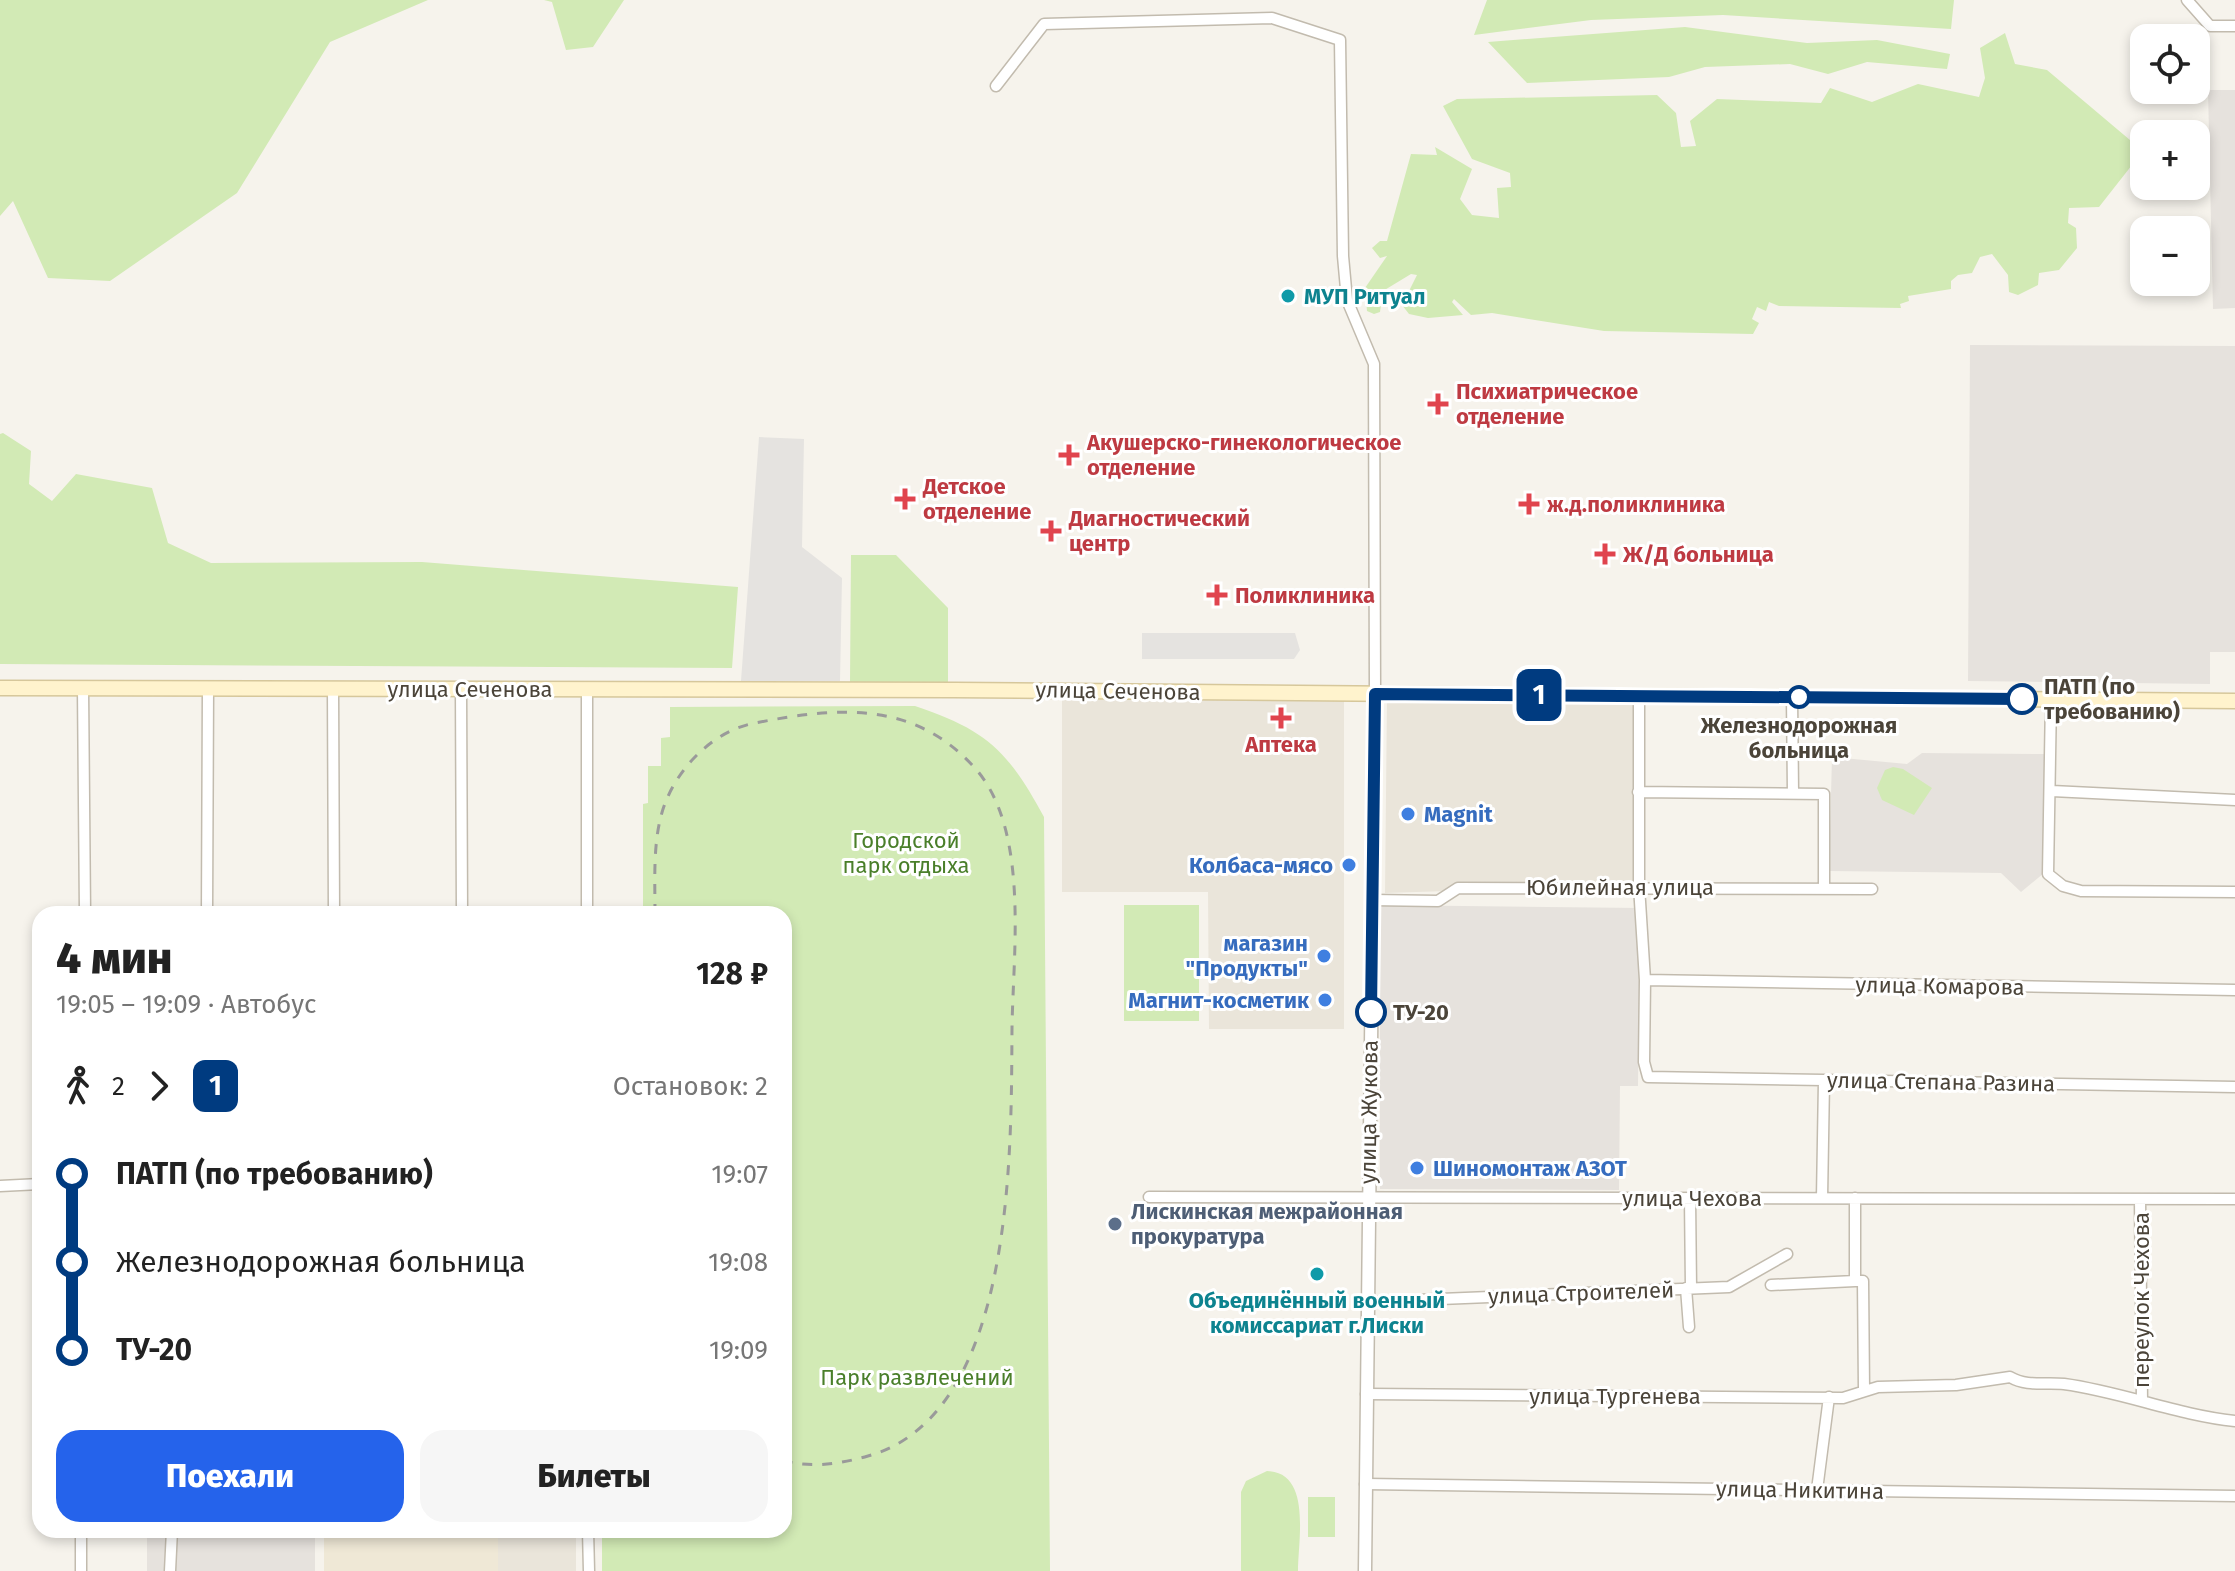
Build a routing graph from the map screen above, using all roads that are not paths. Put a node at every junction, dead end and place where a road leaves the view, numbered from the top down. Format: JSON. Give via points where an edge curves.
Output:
{"nodes":[{"id":1,"x":2191,"y":4,"type":"edge"},
{"id":2,"x":2235,"y":26,"type":"edge"},
{"id":3,"x":996,"y":86,"type":"dead end"},
{"id":4,"x":0,"y":688,"type":"edge"},
{"id":5,"x":83,"y":688,"type":"junction"},
{"id":6,"x":208,"y":688,"type":"junction"},
{"id":7,"x":333,"y":688,"type":"junction"},
{"id":8,"x":461,"y":689,"type":"junction"},
{"id":9,"x":587,"y":689,"type":"junction"},
{"id":10,"x":1375,"y":694,"type":"junction"},
{"id":11,"x":1639,"y":696,"type":"junction"},
{"id":12,"x":1792,"y":697,"type":"junction"},
{"id":13,"x":2051,"y":699,"type":"junction"},
{"id":14,"x":2235,"y":701,"type":"edge"},
{"id":15,"x":2052,"y":791,"type":"junction"},
{"id":16,"x":1638,"y":792,"type":"junction"},
{"id":17,"x":1793,"y":793,"type":"junction"},
{"id":18,"x":2235,"y":800,"type":"edge"},
{"id":19,"x":1639,"y":886,"type":"junction"},
{"id":20,"x":1824,"y":888,"type":"junction"},
{"id":21,"x":1872,"y":889,"type":"dead end"},
{"id":22,"x":2235,"y":892,"type":"edge"},
{"id":23,"x":1372,"y":900,"type":"junction"},
{"id":24,"x":85,"y":906,"type":"edge"},
{"id":25,"x":207,"y":906,"type":"edge"},
{"id":26,"x":334,"y":906,"type":"edge"},
{"id":27,"x":462,"y":906,"type":"edge"},
{"id":28,"x":587,"y":906,"type":"edge"},
{"id":29,"x":1645,"y":980,"type":"junction"},
{"id":30,"x":2235,"y":990,"type":"edge"},
{"id":31,"x":1824,"y":1081,"type":"junction"},
{"id":32,"x":2235,"y":1087,"type":"edge"},
{"id":33,"x":32,"y":1184,"type":"edge"},
{"id":34,"x":0,"y":1186,"type":"edge"},
{"id":35,"x":1149,"y":1197,"type":"dead end"},
{"id":36,"x":1690,"y":1198,"type":"junction"},
{"id":37,"x":1822,"y":1198,"type":"junction"},
{"id":38,"x":1855,"y":1198,"type":"junction"},
{"id":39,"x":1368,"y":1199,"type":"junction"},
{"id":40,"x":2140,"y":1199,"type":"junction"},
{"id":41,"x":2235,"y":1199,"type":"edge"},
{"id":42,"x":1787,"y":1254,"type":"dead end"},
{"id":43,"x":1855,"y":1281,"type":"junction"},
{"id":44,"x":1771,"y":1285,"type":"dead end"},
{"id":45,"x":1688,"y":1288,"type":"junction"},
{"id":46,"x":1367,"y":1302,"type":"junction"},
{"id":47,"x":1689,"y":1327,"type":"dead end"},
{"id":48,"x":1864,"y":1390,"type":"junction"},
{"id":49,"x":1366,"y":1394,"type":"junction"},
{"id":50,"x":1829,"y":1397,"type":"junction"},
{"id":51,"x":2142,"y":1401,"type":"junction"},
{"id":52,"x":2235,"y":1421,"type":"edge"},
{"id":53,"x":1365,"y":1484,"type":"junction"},
{"id":54,"x":1817,"y":1490,"type":"junction"},
{"id":55,"x":2235,"y":1496,"type":"edge"},
{"id":56,"x":81,"y":1538,"type":"edge"},
{"id":57,"x":172,"y":1538,"type":"edge"},
{"id":58,"x":588,"y":1538,"type":"edge"},
{"id":59,"x":81,"y":1571,"type":"edge"},
{"id":60,"x":170,"y":1571,"type":"edge"},
{"id":61,"x":589,"y":1571,"type":"edge"},
{"id":62,"x":1365,"y":1571,"type":"edge"}],
"edges":[{"from":1,"to":2,"type":"street","via":[[2210,26]]},
{"from":3,"to":10,"type":"street","name":"улица Жукова","via":[[1044,24],[1272,18],[1340,40],[1347,300],[1374,364]]},
{"from":4,"to":5,"type":"main road","name":"улица Сеченова"},
{"from":5,"to":6,"type":"main road","name":"улица Сеченова"},
{"from":5,"to":24,"type":"street"},
{"from":6,"to":7,"type":"main road","name":"улица Сеченова"},
{"from":6,"to":25,"type":"street"},
{"from":7,"to":8,"type":"main road","name":"улица Сеченова"},
{"from":7,"to":26,"type":"street"},
{"from":8,"to":9,"type":"main road","name":"улица Сеченова"},
{"from":8,"to":27,"type":"street"},
{"from":9,"to":10,"type":"main road","name":"улица Сеченова"},
{"from":9,"to":28,"type":"street"},
{"from":10,"to":11,"type":"main road","name":"улица Сеченова"},
{"from":10,"to":23,"type":"street","name":"улица Жукова"},
{"from":11,"to":12,"type":"main road","name":"улица Сеченова"},
{"from":11,"to":16,"type":"street"},
{"from":12,"to":13,"type":"main road","name":"улица Сеченова"},
{"from":12,"to":17,"type":"street"},
{"from":13,"to":14,"type":"main road","name":"улица Сеченова"},
{"from":13,"to":15,"type":"street"},
{"from":15,"to":18,"type":"street"},
{"from":15,"to":22,"type":"street","via":[[2048,874],[2063,886],[2081,891]]},
{"from":16,"to":17,"type":"street"},
{"from":16,"to":19,"type":"street"},
{"from":17,"to":20,"type":"street","via":[[1824,794]]},
{"from":19,"to":20,"type":"street","name":"Юбилейная улица"},
{"from":19,"to":23,"type":"street","name":"Юбилейная улица","via":[[1458,888],[1438,901]]},
{"from":19,"to":29,"type":"street"},
{"from":20,"to":21,"type":"street","name":"Юбилейная улица"},
{"from":23,"to":39,"type":"street","name":"улица Жукова"},
{"from":29,"to":30,"type":"street","name":"улица Комарова"},
{"from":29,"to":31,"type":"street","name":"улица Степана Разина","via":[[1648,1077]]},
{"from":31,"to":32,"type":"street","name":"улица Степана Разина"},
{"from":31,"to":37,"type":"street"},
{"from":33,"to":34,"type":"street"},
{"from":35,"to":39,"type":"street","name":"улица Чехова"},
{"from":36,"to":37,"type":"street","name":"улица Чехова"},
{"from":36,"to":39,"type":"street","name":"улица Чехова"},
{"from":36,"to":45,"type":"street"},
{"from":37,"to":38,"type":"street","name":"улица Чехова"},
{"from":38,"to":40,"type":"street","name":"улица Чехова"},
{"from":38,"to":43,"type":"street"},
{"from":39,"to":46,"type":"street","name":"улица Жукова"},
{"from":40,"to":41,"type":"street","name":"улица Чехова"},
{"from":40,"to":51,"type":"street","name":"переулок Чехова"},
{"from":42,"to":45,"type":"street","name":"улица Строителей","via":[[1729,1287]]},
{"from":43,"to":44,"type":"street"},
{"from":43,"to":48,"type":"street","via":[[1863,1281]]},
{"from":45,"to":46,"type":"street","name":"улица Строителей"},
{"from":45,"to":47,"type":"street"},
{"from":46,"to":49,"type":"street","name":"улица Жукова"},
{"from":48,"to":50,"type":"street","name":"улица Тургенева"},
{"from":48,"to":51,"type":"street","name":"переулок Чехова","via":[[2010,1377]]},
{"from":49,"to":50,"type":"street","name":"улица Тургенева"},
{"from":49,"to":53,"type":"street","name":"улица Жукова"},
{"from":50,"to":54,"type":"street"},
{"from":51,"to":52,"type":"street","name":"переулок Чехова"},
{"from":53,"to":54,"type":"street","name":"улица Никитина"},
{"from":53,"to":62,"type":"street","name":"улица Жукова"},
{"from":54,"to":55,"type":"street","name":"улица Никитина"},
{"from":56,"to":59,"type":"street"},
{"from":57,"to":60,"type":"street"},
{"from":58,"to":61,"type":"street"}]}
